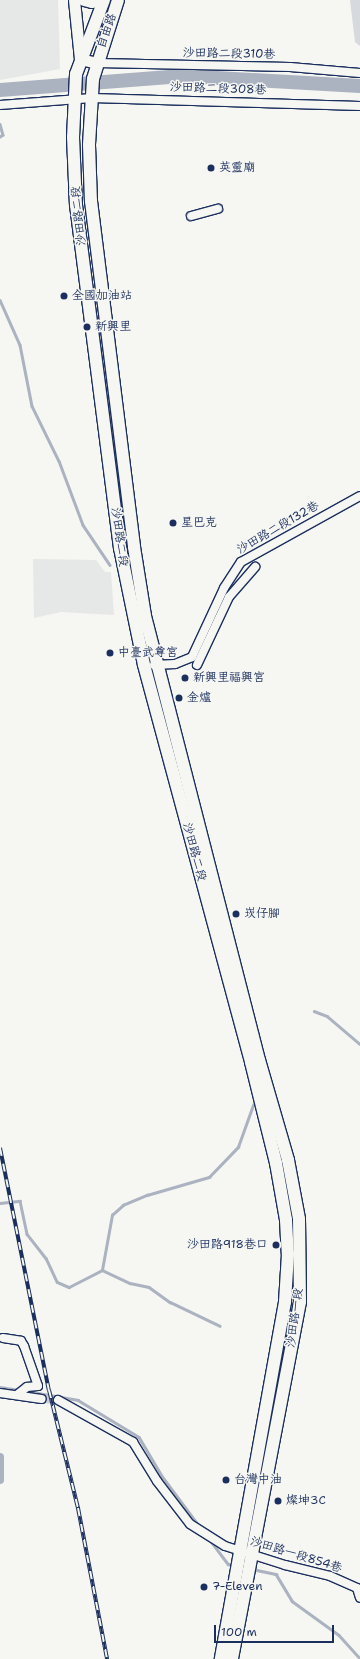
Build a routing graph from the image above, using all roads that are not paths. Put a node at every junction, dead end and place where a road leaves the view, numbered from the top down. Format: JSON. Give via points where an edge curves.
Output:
{"nodes":[{"id":1,"x":74,"y":0,"type":"edge"},
{"id":2,"x":84,"y":0,"type":"edge"},
{"id":3,"x":98,"y":0,"type":"edge"},
{"id":4,"x":104,"y":0,"type":"edge"},
{"id":5,"x":118,"y":0,"type":"edge"},
{"id":6,"x":80,"y":59,"type":"junction"},
{"id":7,"x":97,"y":63,"type":"junction"},
{"id":8,"x":360,"y":73,"type":"edge"},
{"id":9,"x":92,"y":89,"type":"junction"},
{"id":10,"x":74,"y":95,"type":"junction"},
{"id":11,"x":0,"y":105,"type":"edge"},
{"id":12,"x":360,"y":106,"type":"edge"},
{"id":13,"x":218,"y":209,"type":"dead end"},
{"id":14,"x":191,"y":216,"type":"dead end"},
{"id":15,"x":360,"y":496,"type":"edge"},
{"id":16,"x":255,"y":567,"type":"dead end"},
{"id":17,"x":144,"y":665,"type":"junction"},
{"id":18,"x":157,"y":665,"type":"junction"},
{"id":19,"x":197,"y":665,"type":"dead end"},
{"id":20,"x":255,"y":1061,"type":"junction"},
{"id":21,"x":3,"y":1338,"type":"dead end"},
{"id":22,"x":0,"y":1393,"type":"edge"},
{"id":23,"x":18,"y":1394,"type":"junction"},
{"id":24,"x":42,"y":1399,"type":"tunnel mouth"},
{"id":25,"x":58,"y":1400,"type":"tunnel mouth"},
{"id":26,"x":247,"y":1553,"type":"junction"},
{"id":27,"x":242,"y":1576,"type":"junction"},
{"id":28,"x":360,"y":1598,"type":"edge"},
{"id":29,"x":221,"y":1659,"type":"edge"},
{"id":30,"x":232,"y":1659,"type":"edge"}],
"edges":[{"from":1,"to":6,"type":"street","name":"沙田路二段"},
{"from":2,"to":3,"type":"main road"},
{"from":4,"to":6,"type":"main road","name":"自由路"},
{"from":5,"to":7,"type":"main road","name":"自由路"},
{"from":6,"to":7,"type":"street"},
{"from":6,"to":10,"type":"main road","name":"沙田路二段"},
{"from":7,"to":8,"type":"street","name":"沙田路二段310巷","via":[[290,67]]},
{"from":7,"to":9,"type":"main road","name":"沙田路二段"},
{"from":9,"to":10,"type":"street","name":"沙田路二段308巷"},
{"from":9,"to":12,"type":"street","name":"沙田路二段308巷"},
{"from":9,"to":18,"type":"main road","name":"沙田路二段","via":[[89,145],[93,216],[134,547],[145,616]]},
{"from":10,"to":11,"type":"street","name":"沙田路二段308巷"},
{"from":10,"to":17,"type":"main road","name":"沙田路二段","via":[[76,205],[120,548]]},
{"from":13,"to":14,"type":"street"},
{"from":15,"to":18,"type":"street","name":"沙田路二段132巷","via":[[241,562],[224,588],[192,657],[175,664]]},
{"from":16,"to":19,"type":"street","via":[[229,597]]},
{"from":17,"to":18,"type":"street","name":"沙田路二段132巷"},
{"from":17,"to":20,"type":"main road","name":"沙田路二段"},
{"from":18,"to":20,"type":"main road","name":"沙田路二段"},
{"from":20,"to":26,"type":"main road","name":"沙田路一段","via":[[286,1220],[288,1254],[279,1338]]},
{"from":21,"to":23,"type":"street","via":[[21,1342],[24,1346],[38,1386],[27,1387]]},
{"from":22,"to":23,"type":"street"},
{"from":23,"to":24,"type":"street"},
{"from":25,"to":26,"type":"street","name":"沙田路一段854巷","via":[[133,1442],[157,1481],[190,1524],[225,1546]]},
{"from":26,"to":27,"type":"main road","name":"沙田路一段"},
{"from":26,"to":28,"type":"street","name":"沙田路一段854巷","via":[[330,1576],[357,1588]]},
{"from":27,"to":29,"type":"main road"},
{"from":27,"to":30,"type":"main road"}]}
